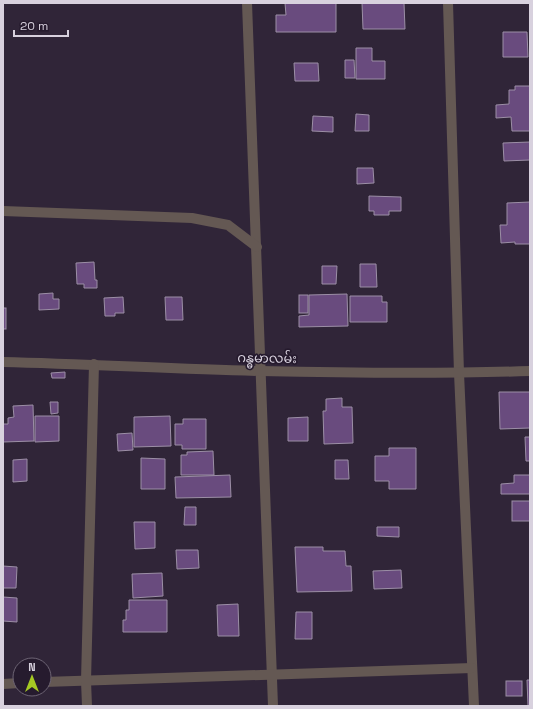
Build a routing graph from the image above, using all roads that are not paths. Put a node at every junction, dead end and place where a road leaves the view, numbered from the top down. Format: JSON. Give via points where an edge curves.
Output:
{"nodes":[{"id":1,"x":247,"y":3,"type":"edge"},
{"id":2,"x":448,"y":3,"type":"edge"},
{"id":3,"x":3,"y":211,"type":"edge"},
{"id":4,"x":257,"y":246,"type":"junction"},
{"id":5,"x":3,"y":362,"type":"edge"},
{"id":6,"x":94,"y":364,"type":"junction"},
{"id":7,"x":260,"y":371,"type":"junction"},
{"id":8,"x":530,"y":371,"type":"edge"},
{"id":9,"x":459,"y":373,"type":"junction"},
{"id":10,"x":472,"y":668,"type":"junction"},
{"id":11,"x":272,"y":675,"type":"junction"},
{"id":12,"x":86,"y":681,"type":"junction"},
{"id":13,"x":52,"y":682,"type":"edge"},
{"id":14,"x":87,"y":706,"type":"edge"},
{"id":15,"x":273,"y":706,"type":"edge"},
{"id":16,"x":474,"y":706,"type":"edge"}],
"edges":[{"from":1,"to":4,"type":"street"},
{"from":2,"to":9,"type":"street"},
{"from":3,"to":4,"type":"street","via":[[192,218],[228,225]]},
{"from":4,"to":7,"type":"street"},
{"from":5,"to":6,"type":"street","name":"ဂန္ဓမာလမ်း"},
{"from":6,"to":7,"type":"street","name":"ဂန္ဓမာလမ်း"},
{"from":6,"to":12,"type":"street"},
{"from":7,"to":9,"type":"street","name":"ဂန္ဓမာလမ်း"},
{"from":7,"to":11,"type":"street"},
{"from":8,"to":9,"type":"street","name":"ဂန္ဓမာလမ်း"},
{"from":9,"to":10,"type":"street"},
{"from":10,"to":11,"type":"street"},
{"from":10,"to":16,"type":"street"},
{"from":11,"to":12,"type":"street"},
{"from":11,"to":15,"type":"street"},
{"from":12,"to":13,"type":"street"},
{"from":12,"to":14,"type":"street"}]}
